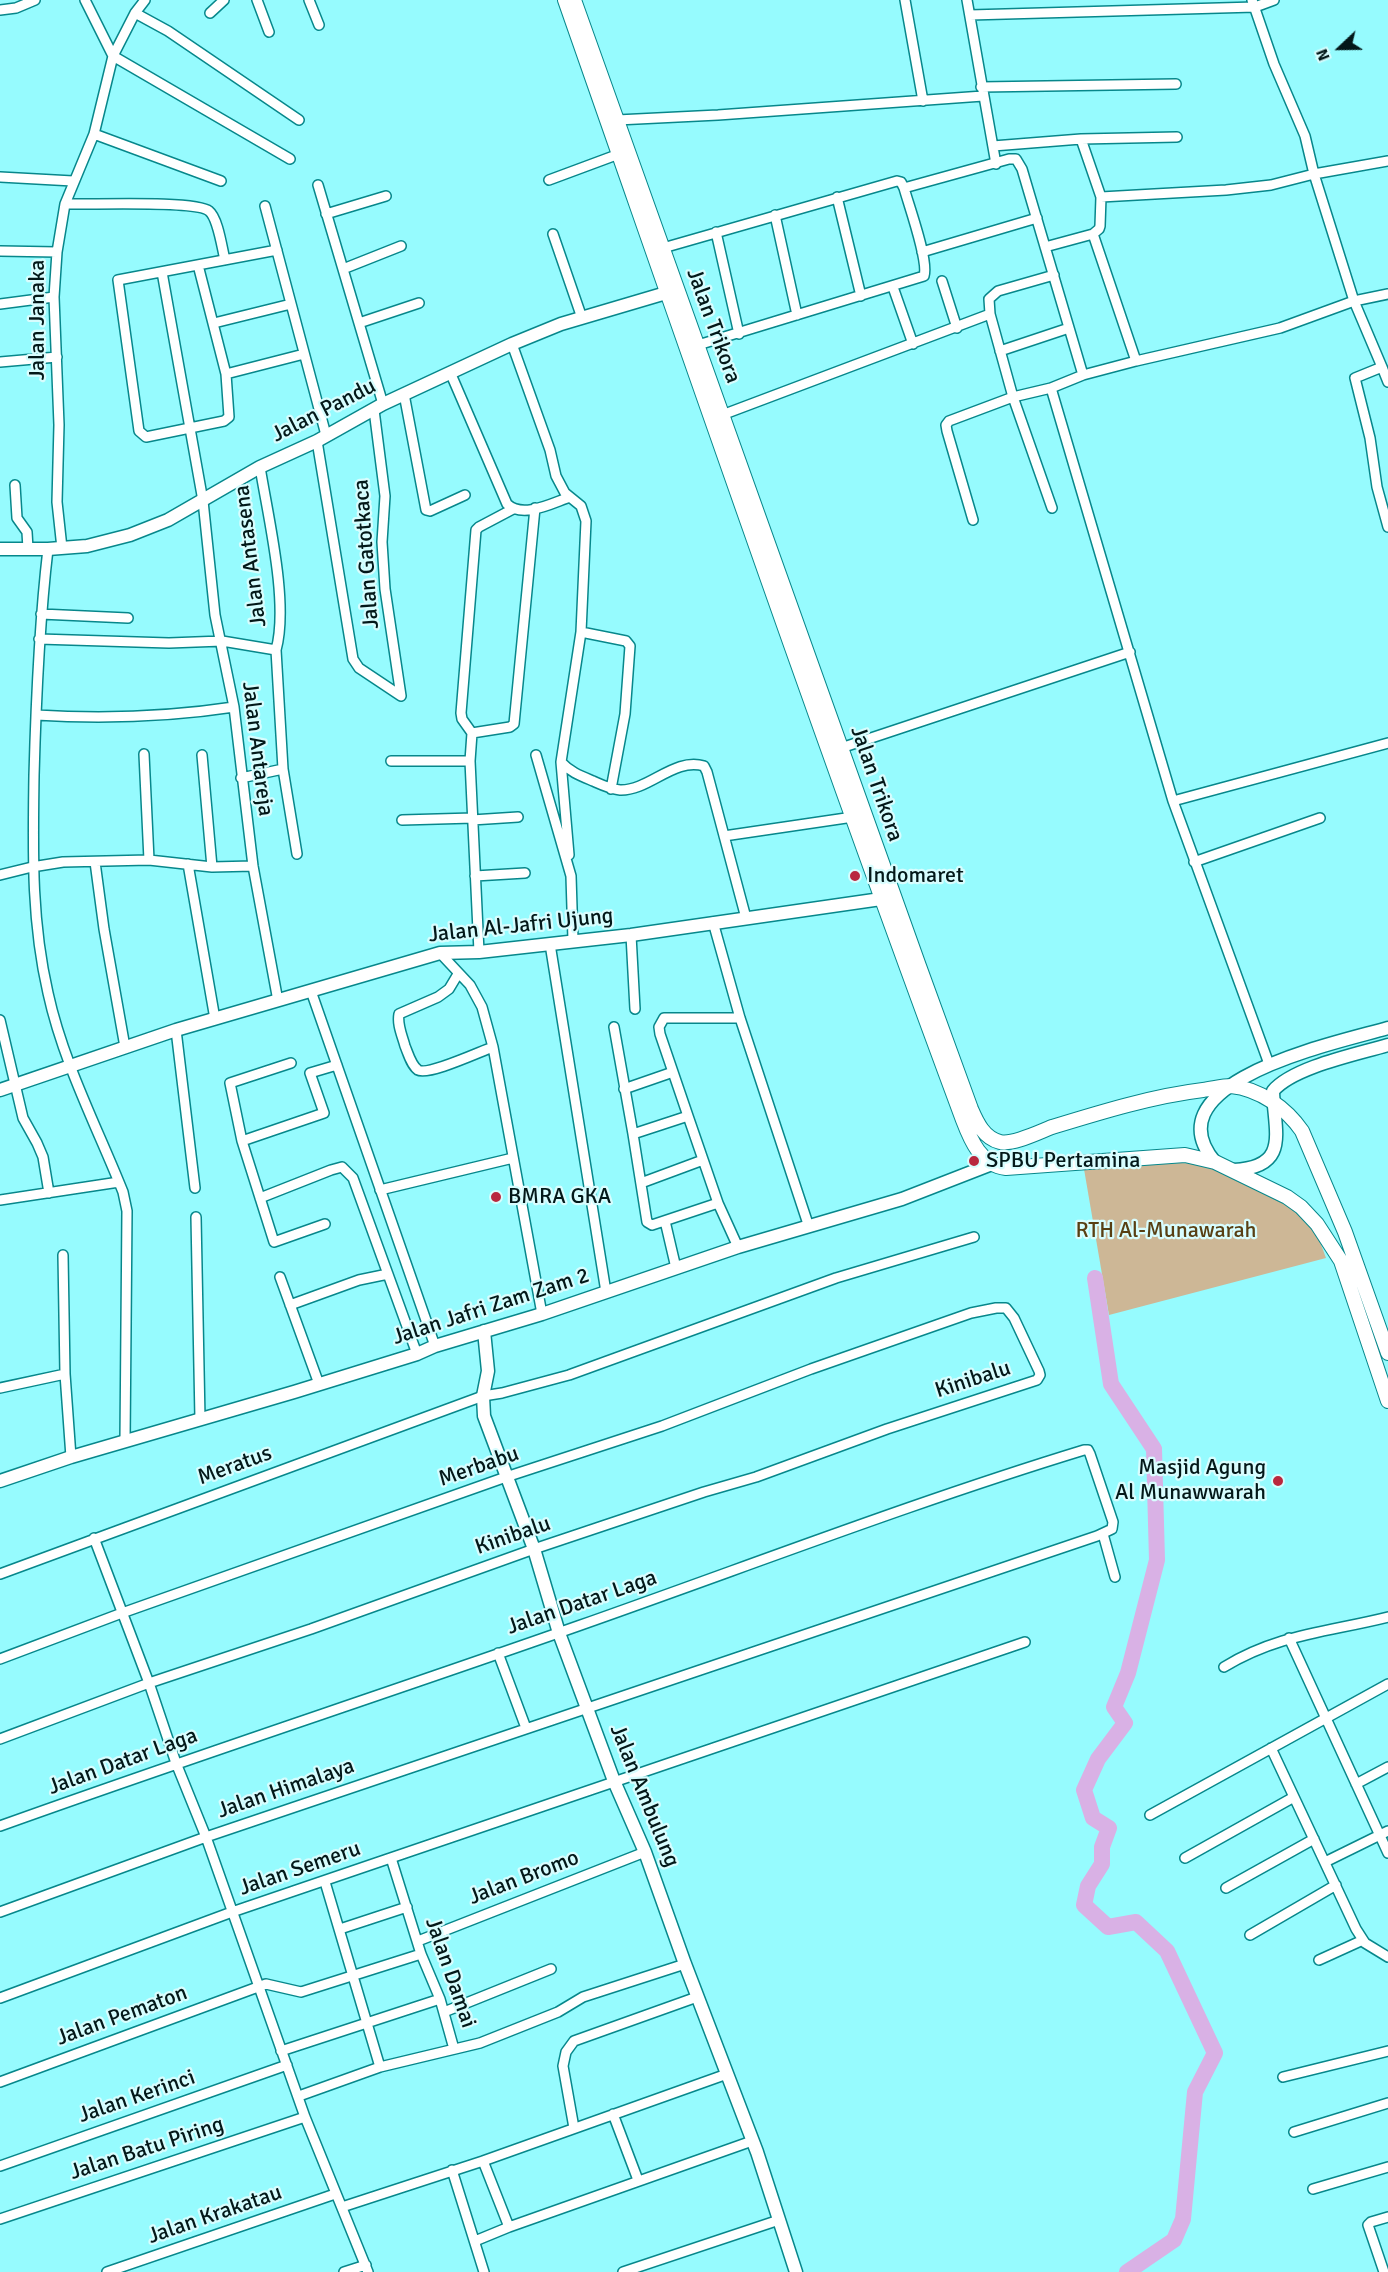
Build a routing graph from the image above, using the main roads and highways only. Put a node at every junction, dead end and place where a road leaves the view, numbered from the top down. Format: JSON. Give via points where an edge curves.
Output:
{"nodes":[{"id":1,"x":565,"y":0,"type":"edge"},
{"id":2,"x":574,"y":0,"type":"edge"},
{"id":3,"x":646,"y":218,"type":"junction"},
{"id":4,"x":913,"y":969,"type":"junction"},
{"id":5,"x":920,"y":987,"type":"junction"},
{"id":6,"x":1388,"y":1353,"type":"edge"},
{"id":7,"x":1385,"y":1383,"type":"edge"},
{"id":8,"x":1388,"y":1401,"type":"edge"}],
"edges":[{"from":1,"to":3,"type":"main road","name":"Jalan Trikora","via":[[619,154]]},
{"from":2,"to":3,"type":"main road","name":"Jalan Trikora","via":[[617,120]]},
{"from":3,"to":4,"type":"main road","name":"Jalan Trikora","via":[[663,248],[698,345],[841,748]]},
{"from":3,"to":4,"type":"main road","name":"Jalan Trikora","via":[[666,293],[880,899]]},
{"from":4,"to":5,"type":"main road","name":"Jalan Trikora"},
{"from":5,"to":6,"type":"main road","name":"Jalan Trikora","via":[[970,1109],[979,1126],[1002,1143],[1159,1098],[1230,1086],[1274,1102],[1302,1131],[1345,1232]]},
{"from":5,"to":7,"type":"main road","name":"Jalan Trikora","via":[[970,1138],[976,1150],[992,1164],[1006,1168],[1185,1155],[1215,1162],[1287,1197],[1317,1224],[1341,1261]]},
{"from":7,"to":8,"type":"main road"}]}
